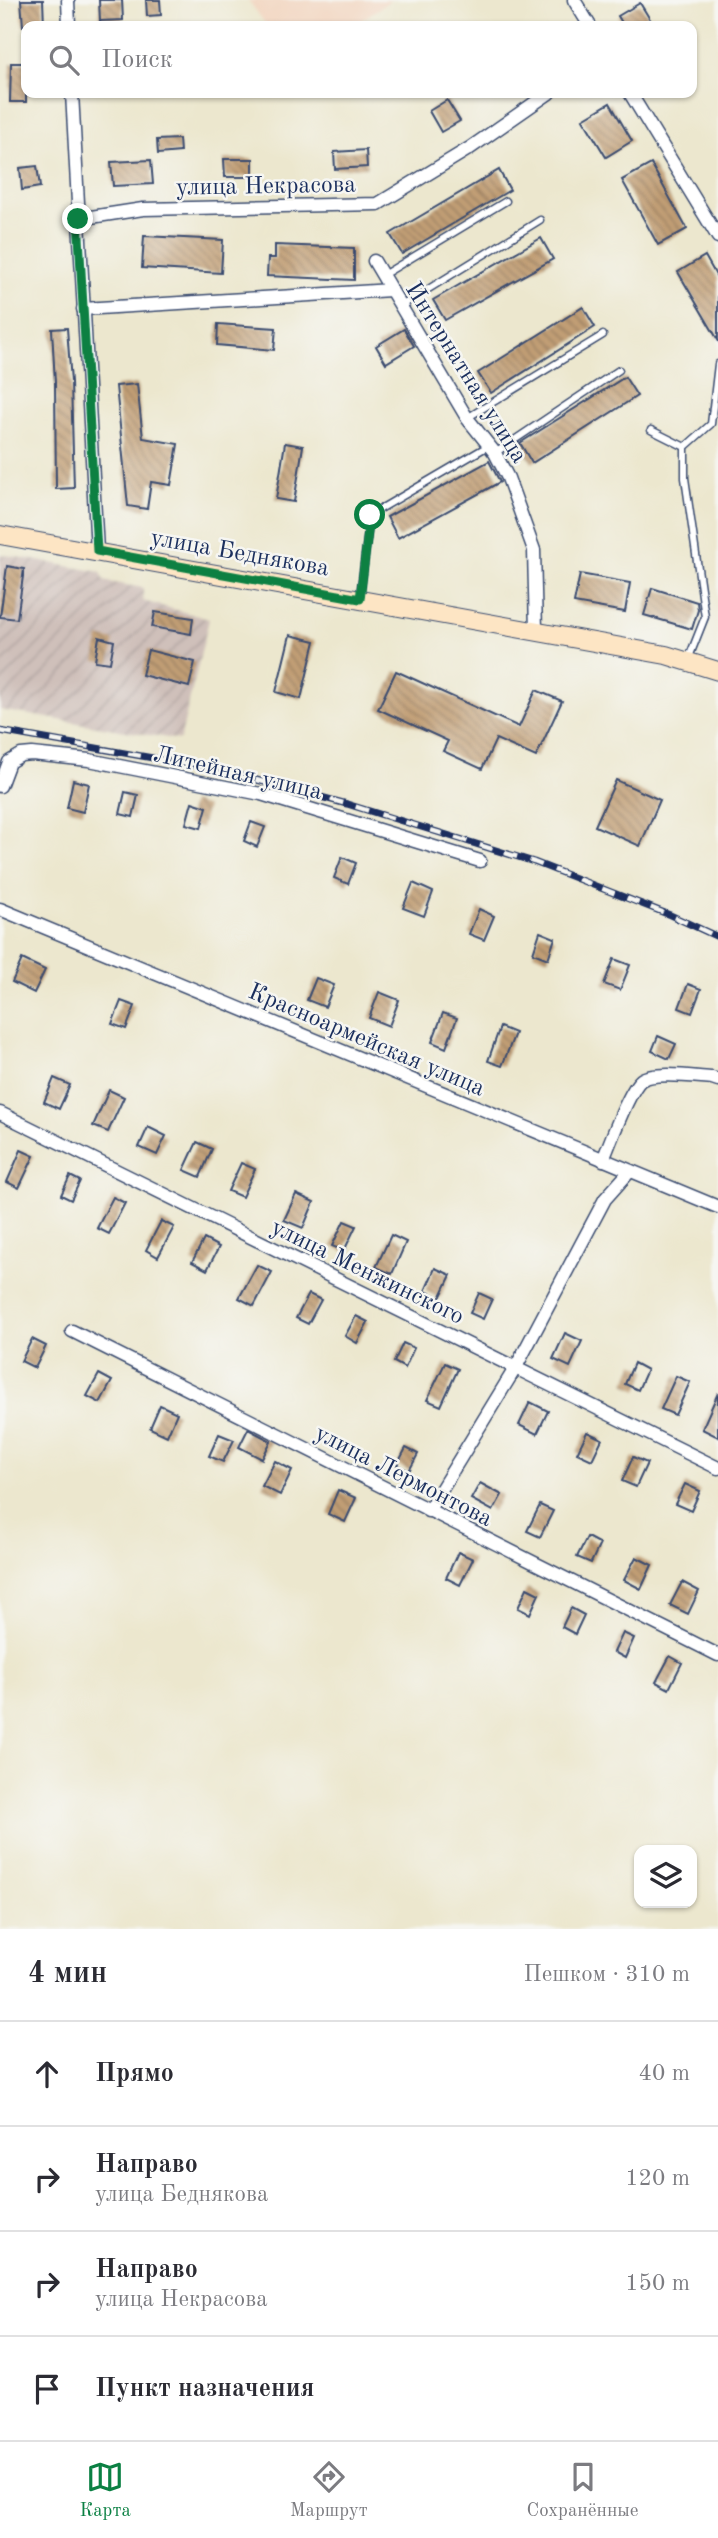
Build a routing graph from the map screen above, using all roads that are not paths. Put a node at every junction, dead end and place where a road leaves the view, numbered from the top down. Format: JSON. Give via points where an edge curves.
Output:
{"nodes":[{"id":1,"x":68,"y":0,"type":"edge"},
{"id":2,"x":574,"y":0,"type":"edge"},
{"id":3,"x":69,"y":21,"type":"edge"},
{"id":4,"x":587,"y":21,"type":"edge"},
{"id":5,"x":72,"y":98,"type":"edge"},
{"id":6,"x":542,"y":98,"type":"edge"},
{"id":7,"x":633,"y":98,"type":"edge"},
{"id":8,"x":506,"y":201,"type":"dead end"},
{"id":9,"x":78,"y":219,"type":"junction"},
{"id":10,"x":540,"y":220,"type":"dead end"},
{"id":11,"x":717,"y":232,"type":"edge"},
{"id":12,"x":374,"y":261,"type":"dead end"},
{"id":13,"x":383,"y":275,"type":"junction"},
{"id":14,"x":391,"y":290,"type":"junction"},
{"id":15,"x":401,"y":306,"type":"junction"},
{"id":16,"x":83,"y":309,"type":"junction"},
{"id":17,"x":603,"y":335,"type":"dead end"},
{"id":18,"x":718,"y":364,"type":"edge"},
{"id":19,"x":619,"y":370,"type":"dead end"},
{"id":20,"x":467,"y":418,"type":"junction"},
{"id":21,"x":651,"y":430,"type":"dead end"},
{"id":22,"x":685,"y":447,"type":"junction"},
{"id":23,"x":491,"y":449,"type":"junction"},
{"id":24,"x":0,"y":535,"type":"edge"},
{"id":25,"x":97,"y":551,"type":"junction"},
{"id":26,"x":360,"y":599,"type":"junction"},
{"id":27,"x":536,"y":631,"type":"junction"},
{"id":28,"x":687,"y":662,"type":"junction"},
{"id":29,"x":718,"y":671,"type":"edge"},
{"id":30,"x":4,"y":762,"type":"edge"},
{"id":31,"x":0,"y":786,"type":"edge"},
{"id":32,"x":480,"y":861,"type":"dead end"},
{"id":33,"x":0,"y":909,"type":"edge"},
{"id":34,"x":718,"y":1080,"type":"edge"},
{"id":35,"x":0,"y":1113,"type":"edge"},
{"id":36,"x":603,"y":1160,"type":"junction"},
{"id":37,"x":630,"y":1171,"type":"junction"},
{"id":38,"x":718,"y":1207,"type":"edge"},
{"id":39,"x":72,"y":1331,"type":"dead end"},
{"id":40,"x":516,"y":1367,"type":"junction"},
{"id":41,"x":718,"y":1468,"type":"edge"},
{"id":42,"x":428,"y":1511,"type":"junction"},
{"id":43,"x":718,"y":1655,"type":"edge"}],
"edges":[{"from":1,"to":3,"type":"street"},
{"from":2,"to":4,"type":"street"},
{"from":5,"to":9,"type":"street"},
{"from":6,"to":9,"type":"street","name":"улица Некрасова","via":[[377,204],[143,209]]},
{"from":7,"to":11,"type":"street"},
{"from":8,"to":13,"type":"lane"},
{"from":9,"to":16,"type":"street"},
{"from":10,"to":15,"type":"lane"},
{"from":12,"to":13,"type":"street","name":"Интернатная улица"},
{"from":13,"to":14,"type":"street","name":"Интернатная улица"},
{"from":14,"to":15,"type":"street","name":"Интернатная улица"},
{"from":14,"to":16,"type":"street"},
{"from":15,"to":20,"type":"street","name":"Интернатная улица"},
{"from":16,"to":25,"type":"street"},
{"from":17,"to":20,"type":"lane"},
{"from":18,"to":22,"type":"lane","via":[[711,424]]},
{"from":19,"to":23,"type":"lane"},
{"from":20,"to":23,"type":"street","name":"Интернатная улица"},
{"from":21,"to":22,"type":"lane"},
{"from":22,"to":28,"type":"lane","via":[[685,478],[705,617]]},
{"from":23,"to":26,"type":"lane","via":[[370,515]]},
{"from":23,"to":27,"type":"street","name":"Интернатная улица","via":[[508,478],[534,550]]},
{"from":24,"to":25,"type":"street","name":"улица Беднякова"},
{"from":25,"to":26,"type":"street","name":"улица Беднякова"},
{"from":26,"to":27,"type":"street","name":"улица Беднякова"},
{"from":27,"to":28,"type":"street","name":"улица Беднякова"},
{"from":28,"to":29,"type":"street","name":"улица Беднякова"},
{"from":30,"to":31,"type":"street","name":"Литейная улица"},
{"from":30,"to":32,"type":"street","name":"Литейная улица","via":[[32,754],[89,760],[261,794]]},
{"from":33,"to":36,"type":"street","name":"Красноармейская улица"},
{"from":34,"to":36,"type":"street","via":[[643,1079],[634,1089]]},
{"from":35,"to":40,"type":"street","name":"улица Менжинского"},
{"from":36,"to":37,"type":"street","name":"Красноармейская улица"},
{"from":37,"to":38,"type":"street","name":"Красноармейская улица"},
{"from":37,"to":40,"type":"street","via":[[605,1199]]},
{"from":39,"to":42,"type":"street","name":"улица Лермонтова"},
{"from":40,"to":41,"type":"street","name":"улица Менжинского"},
{"from":40,"to":42,"type":"street"},
{"from":42,"to":43,"type":"street","name":"улица Лермонтова"}]}
